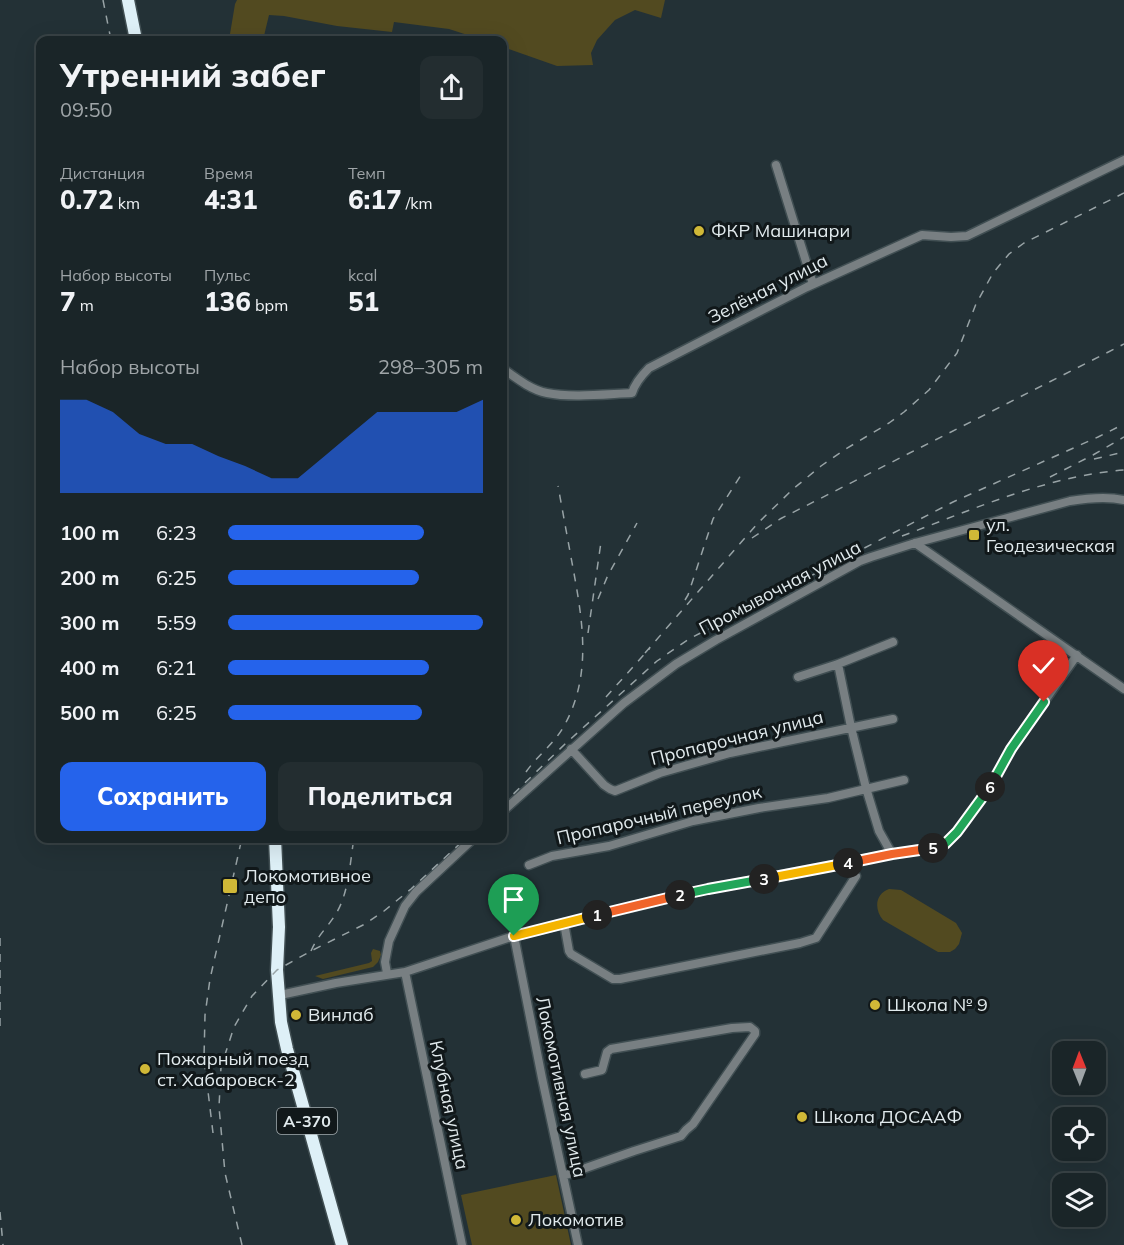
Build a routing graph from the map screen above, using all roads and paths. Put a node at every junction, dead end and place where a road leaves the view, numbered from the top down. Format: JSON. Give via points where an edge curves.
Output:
{"nodes":[{"id":1,"x":128,"y":0,"type":"edge"},
{"id":2,"x":135,"y":36,"type":"edge"},
{"id":3,"x":1124,"y":160,"type":"edge"},
{"id":4,"x":776,"y":165,"type":"dead end"},
{"id":5,"x":813,"y":284,"type":"junction"},
{"id":6,"x":507,"y":371,"type":"edge"},
{"id":7,"x":1124,"y":500,"type":"edge"},
{"id":8,"x":915,"y":543,"type":"junction"},
{"id":9,"x":893,"y":642,"type":"dead end"},
{"id":10,"x":1077,"y":655,"type":"junction"},
{"id":11,"x":838,"y":664,"type":"junction"},
{"id":12,"x":798,"y":677,"type":"dead end"},
{"id":13,"x":1124,"y":689,"type":"edge"},
{"id":14,"x":893,"y":719,"type":"dead end"},
{"id":15,"x":851,"y":728,"type":"junction"},
{"id":16,"x":571,"y":749,"type":"junction"},
{"id":17,"x":904,"y":780,"type":"dead end"},
{"id":18,"x":867,"y":788,"type":"junction"},
{"id":19,"x":507,"y":807,"type":"edge"},
{"id":20,"x":275,"y":843,"type":"edge"},
{"id":21,"x":469,"y":843,"type":"edge"},
{"id":22,"x":892,"y":854,"type":"junction"},
{"id":23,"x":846,"y":864,"type":"junction"},
{"id":24,"x":529,"y":865,"type":"dead end"},
{"id":25,"x":564,"y":923,"type":"junction"},
{"id":26,"x":514,"y":936,"type":"junction"},
{"id":27,"x":405,"y":972,"type":"junction"},
{"id":28,"x":387,"y":973,"type":"junction"},
{"id":29,"x":280,"y":995,"type":"junction"},
{"id":30,"x":585,"y":1074,"type":"dead end"},
{"id":31,"x":563,"y":1176,"type":"junction"},
{"id":32,"x":342,"y":1245,"type":"edge"},
{"id":33,"x":462,"y":1245,"type":"edge"},
{"id":34,"x":578,"y":1245,"type":"edge"}],
"edges":[{"from":1,"to":2,"type":"highway"},
{"from":3,"to":5,"type":"street","name":"Зелёная улица","via":[[967,236],[922,235]]},
{"from":4,"to":5,"type":"street"},
{"from":5,"to":6,"type":"street","name":"Зелёная улица","via":[[649,368],[632,393],[546,393]]},
{"from":7,"to":8,"type":"street","name":"Промывочная улица","via":[[1070,501]]},
{"from":8,"to":10,"type":"street"},
{"from":8,"to":16,"type":"street","name":"Промывочная улица","via":[[860,561],[702,648],[641,690]]},
{"from":9,"to":11,"type":"street"},
{"from":10,"to":13,"type":"street"},
{"from":10,"to":22,"type":"street","via":[[957,832],[938,847]]},
{"from":11,"to":12,"type":"street"},
{"from":11,"to":15,"type":"street"},
{"from":14,"to":15,"type":"street","name":"Пропарочная улица"},
{"from":15,"to":16,"type":"street","name":"Пропарочная улица","via":[[730,753],[615,791],[604,785]]},
{"from":15,"to":18,"type":"street"},
{"from":16,"to":19,"type":"street","name":"Промывочная улица"},
{"from":17,"to":18,"type":"street","name":"Пропарочный переулок"},
{"from":18,"to":22,"type":"street","via":[[879,831]]},
{"from":18,"to":24,"type":"street","name":"Пропарочный переулок","via":[[693,821]]},
{"from":20,"to":29,"type":"highway","number":"А-370"},
{"from":21,"to":28,"type":"street","via":[[405,906],[389,941]]},
{"from":22,"to":23,"type":"street"},
{"from":23,"to":25,"type":"street","via":[[708,889]]},
{"from":23,"to":25,"type":"street","via":[[856,876],[816,938],[800,943],[613,979],[571,954]]},
{"from":25,"to":26,"type":"street"},
{"from":26,"to":27,"type":"street"},
{"from":26,"to":31,"type":"street","name":"Локомотивная улица"},
{"from":27,"to":28,"type":"street"},
{"from":27,"to":33,"type":"street","name":"Клубная улица"},
{"from":28,"to":29,"type":"street"},
{"from":29,"to":32,"type":"highway","number":"А-370","via":[[287,1049]]},
{"from":30,"to":31,"type":"street","via":[[602,1070],[611,1049],[732,1028],[754,1029],[755,1034],[681,1136]]},
{"from":31,"to":34,"type":"street","name":"Локомотивная улица"}]}
